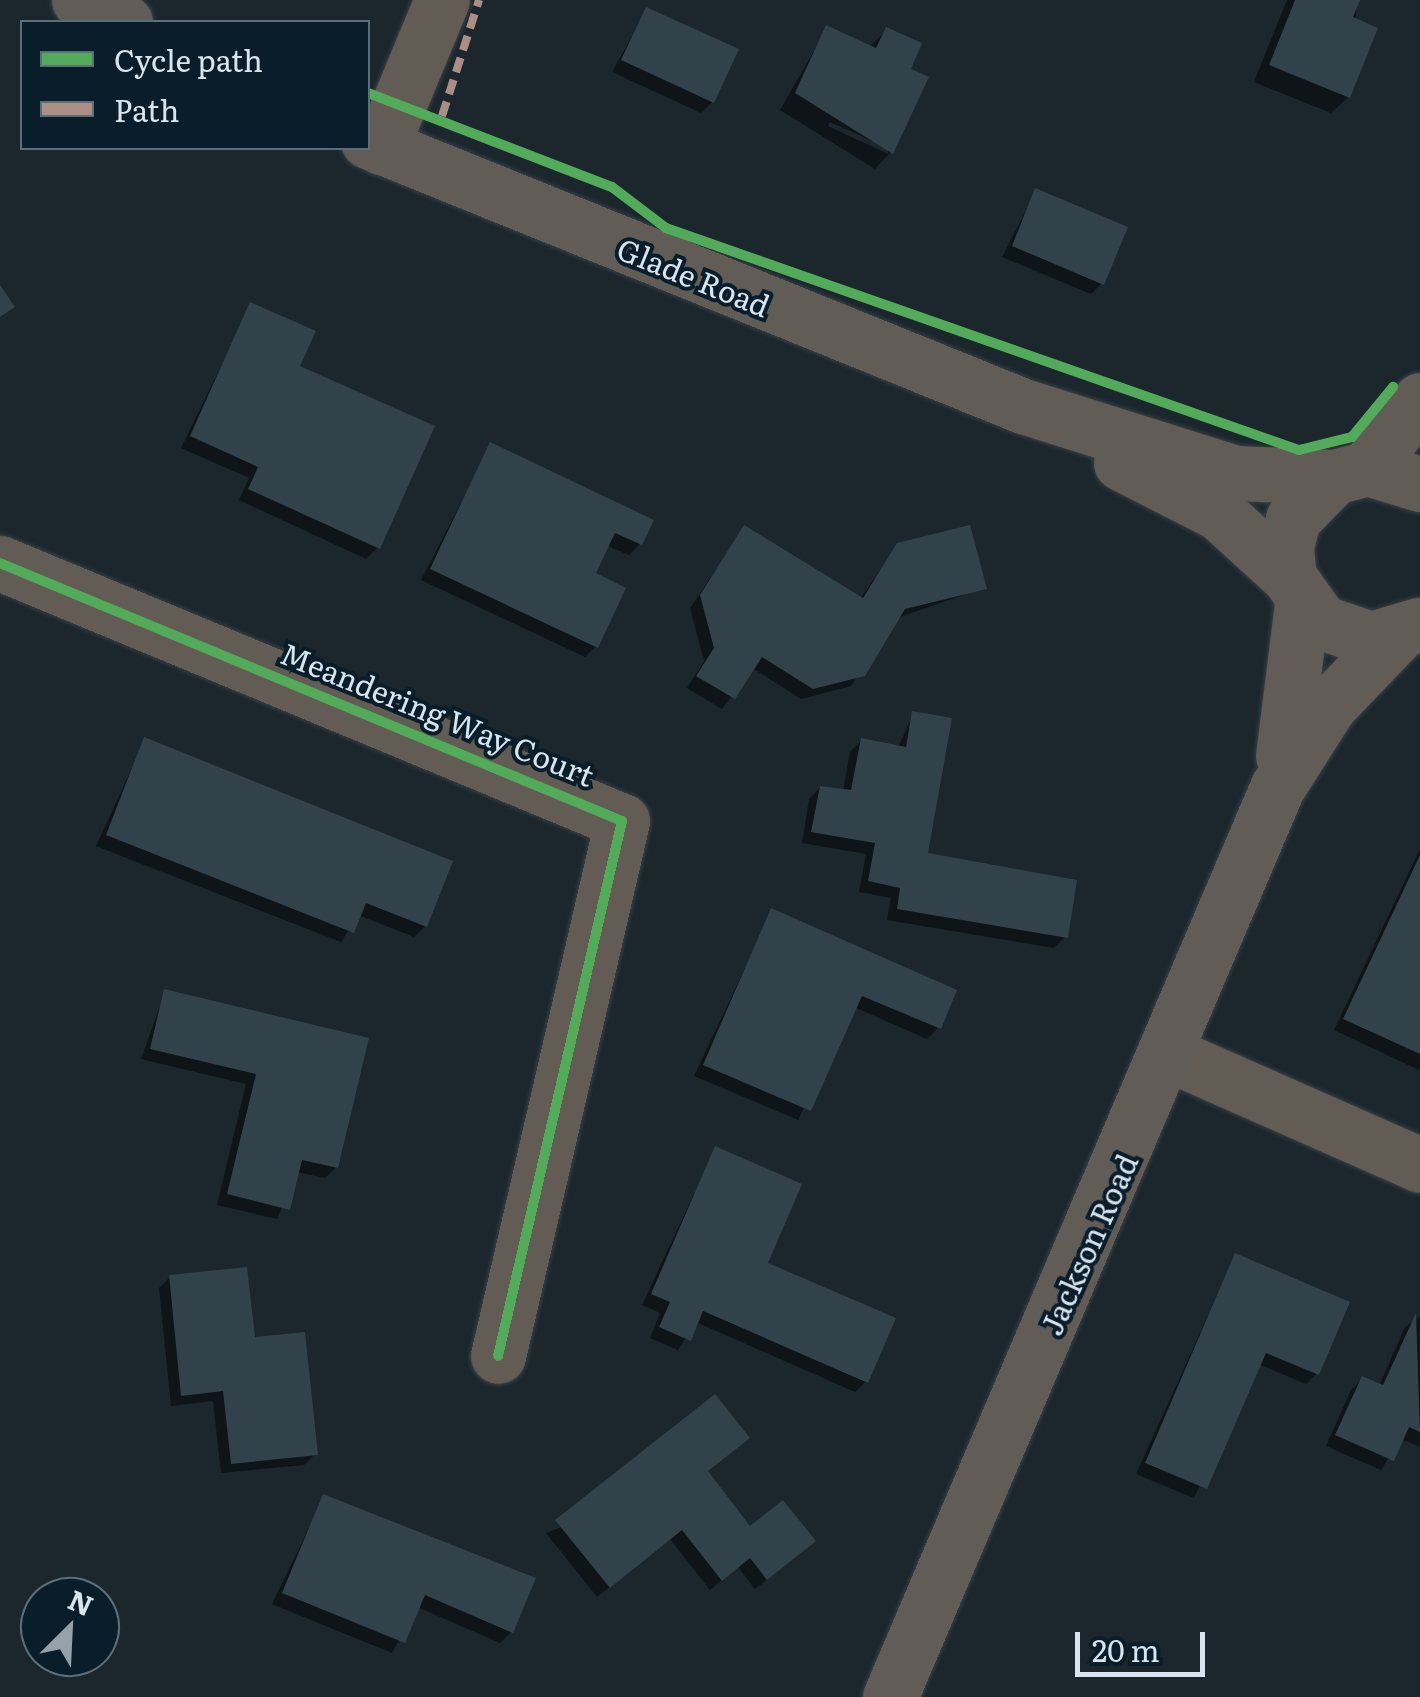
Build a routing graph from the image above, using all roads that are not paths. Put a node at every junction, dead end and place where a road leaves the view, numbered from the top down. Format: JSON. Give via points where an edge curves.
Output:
{"nodes":[{"id":1,"x":79,"y":0,"type":"edge"},
{"id":2,"x":442,"y":0,"type":"edge"},
{"id":3,"x":121,"y":20,"type":"edge"},
{"id":4,"x":374,"y":144,"type":"edge"},
{"id":5,"x":1420,"y":400,"type":"edge"},
{"id":6,"x":1024,"y":406,"type":"junction"},
{"id":7,"x":1350,"y":473,"type":"junction"},
{"id":8,"x":1420,"y":484,"type":"edge"},
{"id":9,"x":0,"y":563,"type":"edge"},
{"id":10,"x":1296,"y":590,"type":"junction"},
{"id":11,"x":1415,"y":635,"type":"edge"},
{"id":12,"x":1277,"y":788,"type":"junction"},
{"id":13,"x":1245,"y":867,"type":"junction"},
{"id":14,"x":1171,"y":1055,"type":"junction"},
{"id":15,"x":1420,"y":1165,"type":"edge"},
{"id":16,"x":498,"y":1356,"type":"dead end"},
{"id":17,"x":890,"y":1697,"type":"edge"}],
"edges":[{"from":1,"to":3,"type":"main road"},
{"from":2,"to":4,"type":"street"},
{"from":4,"to":6,"type":"main road","name":"Glade Road"},
{"from":5,"to":7,"type":"main road","name":"Jackson Road"},
{"from":6,"to":7,"type":"main road","name":"Glade Road","via":[[1236,473]]},
{"from":6,"to":10,"type":"main road","name":"Glade Road","via":[[1220,512]]},
{"from":7,"to":8,"type":"main road","name":"Glade Road"},
{"from":7,"to":10,"type":"main road","name":"Jackson Road","via":[[1293,519]]},
{"from":9,"to":16,"type":"street","name":"Meandering Way Court","via":[[622,820]]},
{"from":10,"to":11,"type":"main road","name":"Glade Road","via":[[1344,634]]},
{"from":10,"to":12,"type":"main road","name":"Jackson Road"},
{"from":11,"to":12,"type":"main road","name":"Jackson Road","via":[[1329,706]]},
{"from":11,"to":13,"type":"main road","via":[[1304,810]]},
{"from":12,"to":13,"type":"main road","name":"Jackson Road"},
{"from":13,"to":14,"type":"main road","name":"Jackson Road"},
{"from":14,"to":15,"type":"street"},
{"from":14,"to":17,"type":"main road","name":"Jackson Road"}]}
